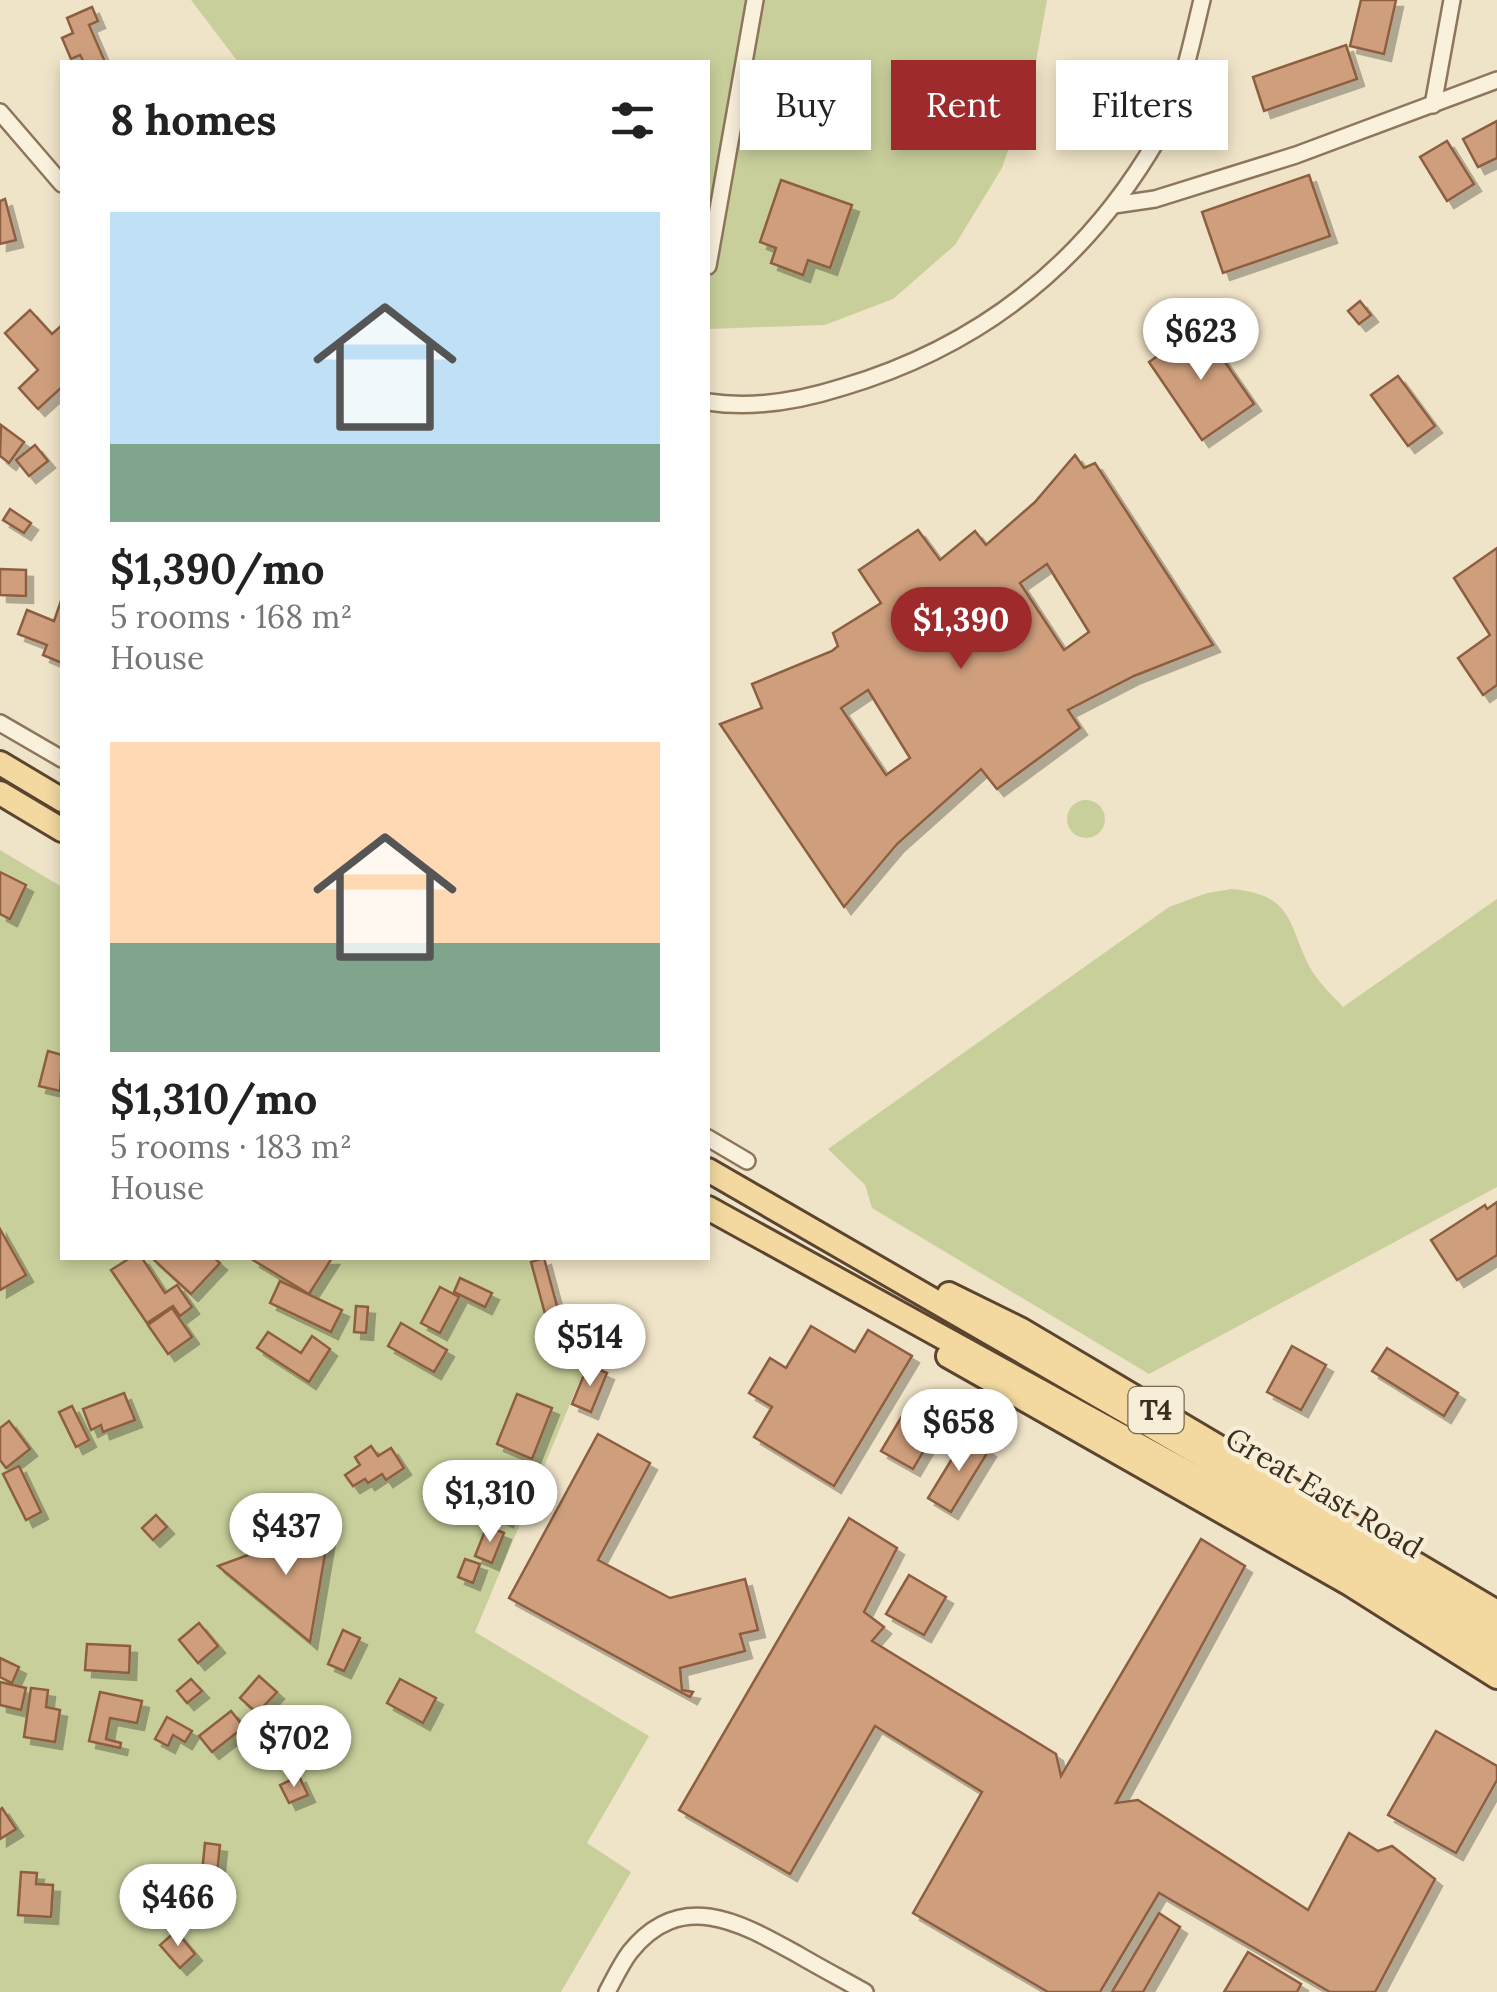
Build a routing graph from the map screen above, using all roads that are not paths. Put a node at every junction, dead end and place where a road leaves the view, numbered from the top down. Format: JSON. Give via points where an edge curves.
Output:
{"nodes":[{"id":1,"x":755,"y":0,"type":"edge"},
{"id":2,"x":1202,"y":0,"type":"edge"},
{"id":3,"x":1452,"y":0,"type":"edge"},
{"id":4,"x":1497,"y":80,"type":"edge"},
{"id":5,"x":1433,"y":105,"type":"junction"},
{"id":6,"x":0,"y":112,"type":"edge"},
{"id":7,"x":60,"y":182,"type":"edge"},
{"id":8,"x":1114,"y":205,"type":"junction"},
{"id":9,"x":710,"y":255,"type":"edge"},
{"id":10,"x":710,"y":402,"type":"edge"},
{"id":11,"x":0,"y":723,"type":"edge"},
{"id":12,"x":60,"y":758,"type":"edge"},
{"id":13,"x":0,"y":763,"type":"edge"},
{"id":14,"x":0,"y":793,"type":"edge"},
{"id":15,"x":60,"y":799,"type":"edge"},
{"id":16,"x":60,"y":829,"type":"edge"},
{"id":17,"x":710,"y":1139,"type":"edge"},
{"id":18,"x":747,"y":1161,"type":"dead end"},
{"id":19,"x":710,"y":1171,"type":"edge"},
{"id":20,"x":710,"y":1209,"type":"edge"},
{"id":21,"x":806,"y":1227,"type":"junction"},
{"id":22,"x":848,"y":1286,"type":"junction"},
{"id":23,"x":1497,"y":1612,"type":"edge"},
{"id":24,"x":1497,"y":1633,"type":"edge"},
{"id":25,"x":1497,"y":1656,"type":"edge"},
{"id":26,"x":1497,"y":1678,"type":"edge"},
{"id":27,"x":606,"y":1992,"type":"edge"},
{"id":28,"x":865,"y":1992,"type":"edge"}],
"edges":[{"from":1,"to":9,"type":"street"},
{"from":2,"to":8,"type":"street","via":[[1160,134]]},
{"from":3,"to":5,"type":"street"},
{"from":4,"to":5,"type":"street"},
{"from":5,"to":8,"type":"street","via":[[1243,172]]},
{"from":6,"to":7,"type":"street"},
{"from":8,"to":10,"type":"street","via":[[1073,252],[1002,312],[946,348],[810,397],[738,407]]},
{"from":11,"to":12,"type":"street"},
{"from":13,"to":15,"type":"main road"},
{"from":14,"to":16,"type":"main road"},
{"from":17,"to":18,"type":"street"},
{"from":19,"to":21,"type":"main road","name":"Great East Road","number":"T4"},
{"from":20,"to":22,"type":"main road","name":"Great East Road","number":"T4"},
{"from":21,"to":23,"type":"main road","name":"Great East Road","number":"T4","via":[[1020,1329]]},
{"from":21,"to":24,"type":"main road","name":"Great East Road","number":"T4"},
{"from":22,"to":25,"type":"main road","name":"Great East Road","number":"T4","via":[[1314,1542]]},
{"from":22,"to":26,"type":"main road","name":"Great East Road","number":"T4","via":[[864,1306],[1348,1583]]},
{"from":27,"to":28,"type":"street","via":[[631,1950],[656,1930],[685,1916],[713,1916],[754,1929]]}]}
